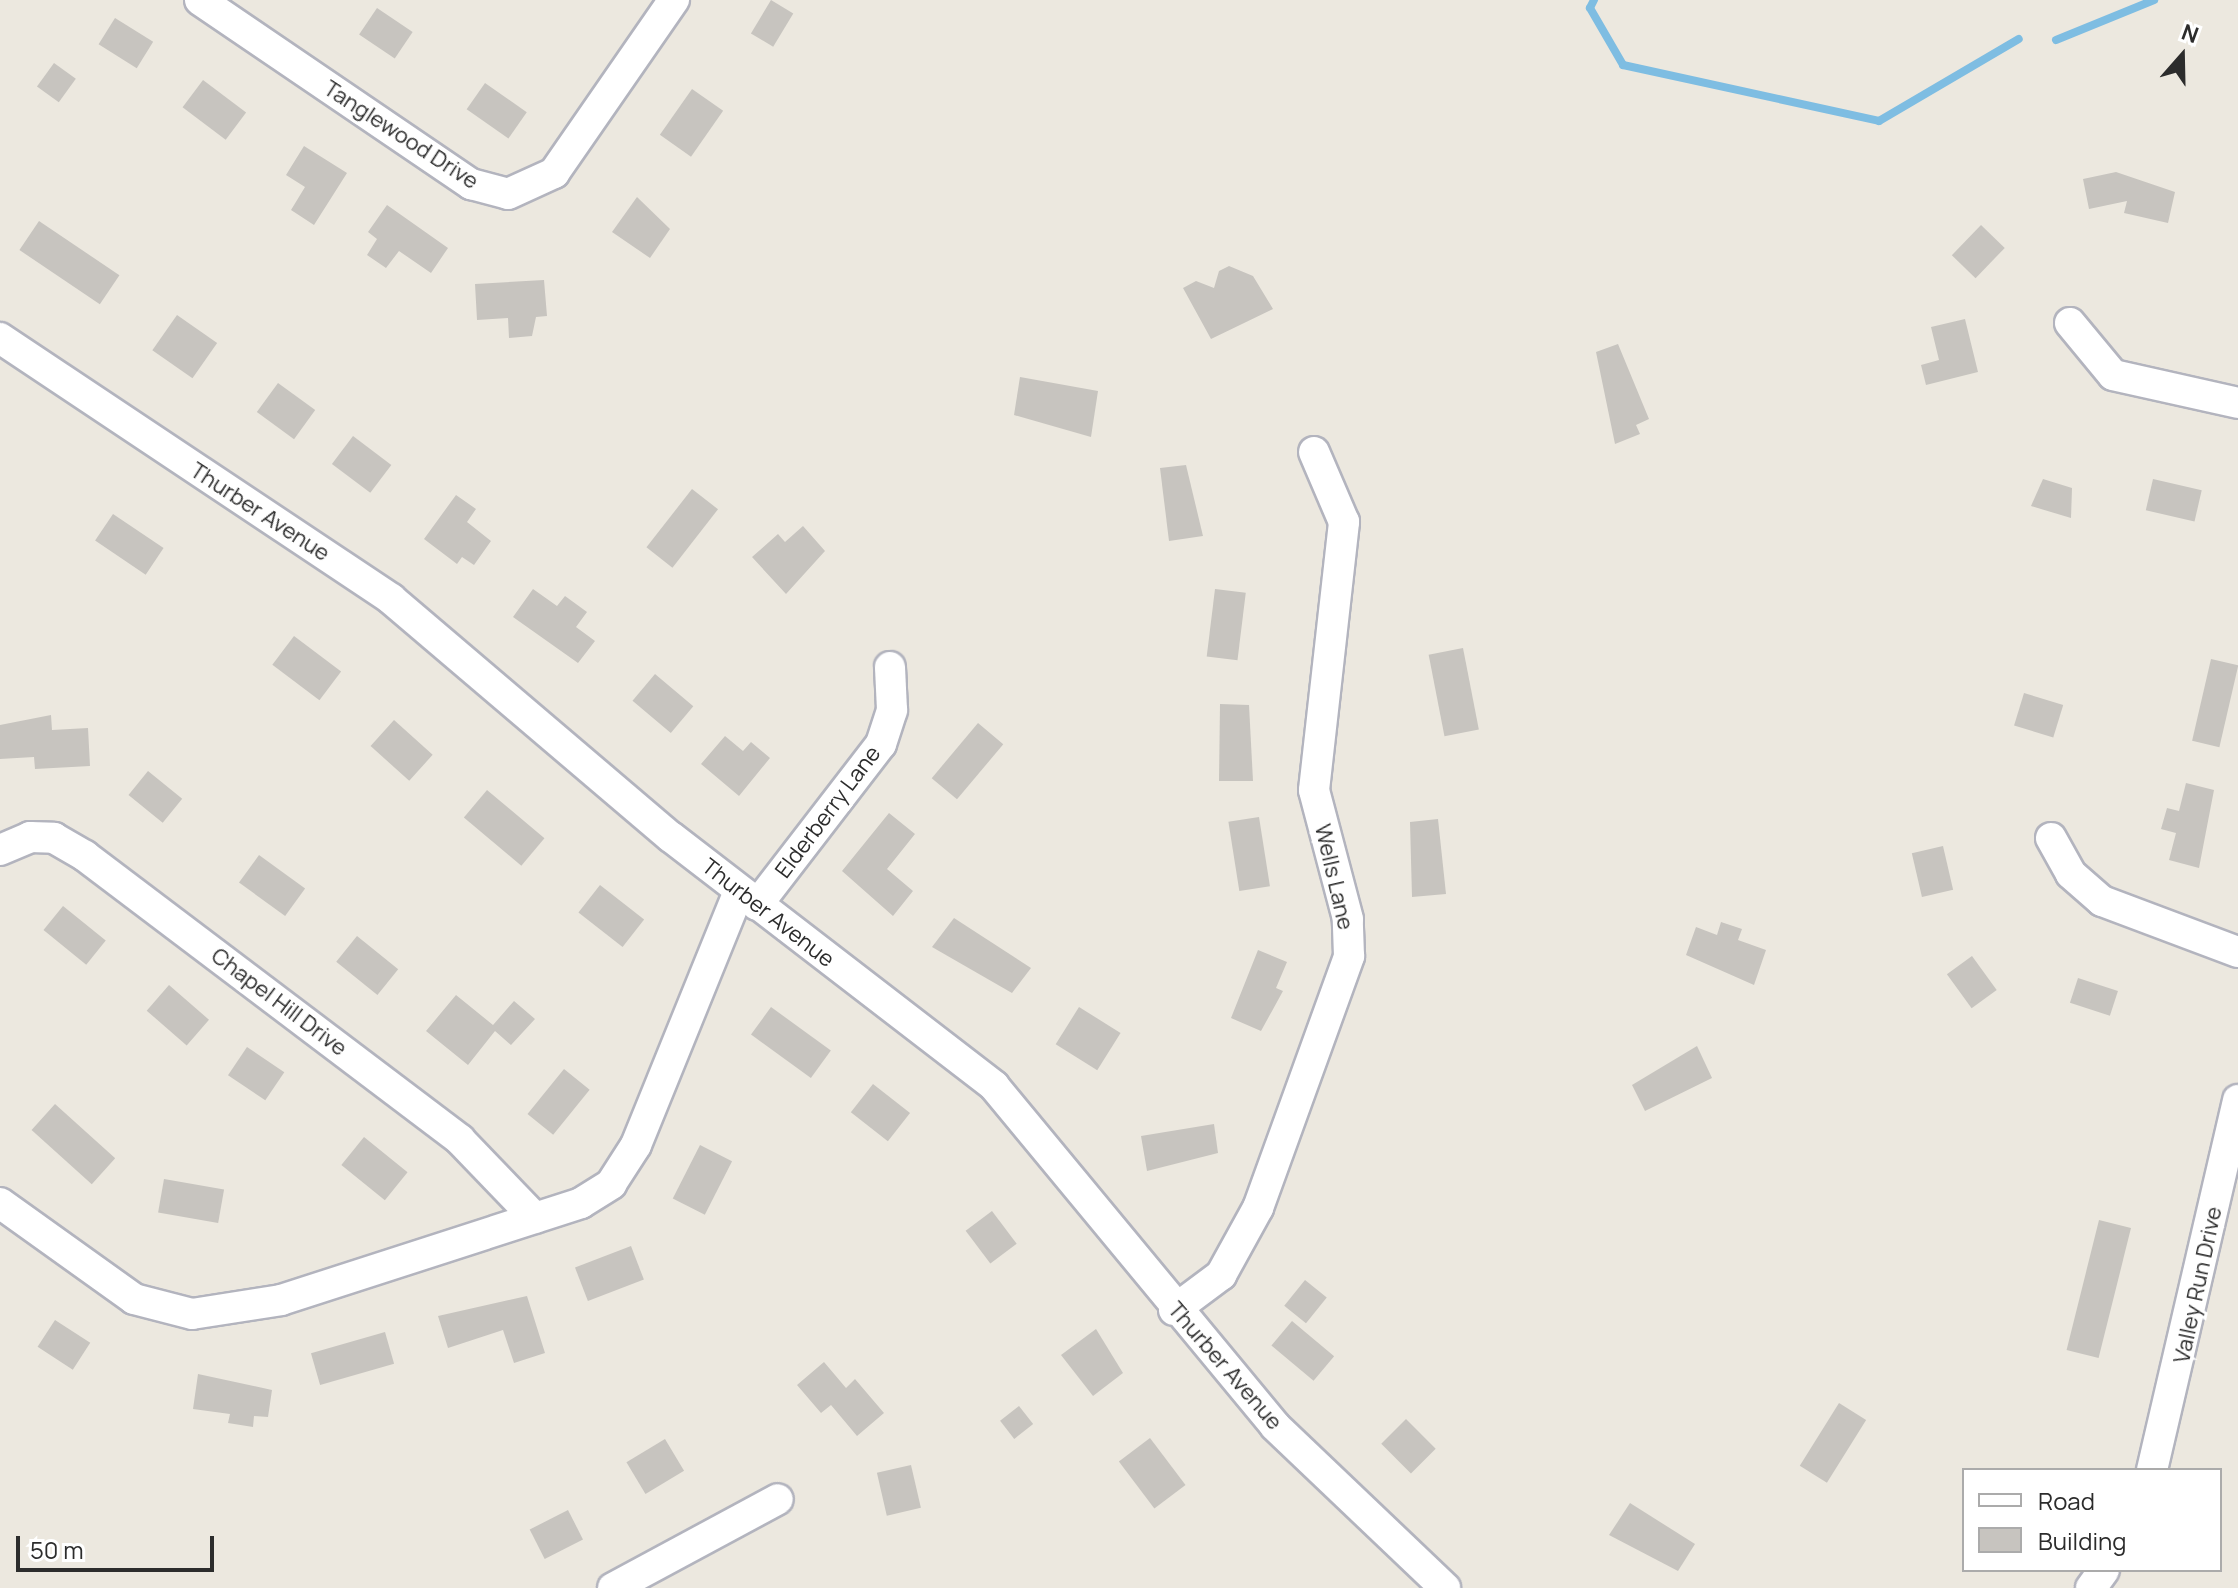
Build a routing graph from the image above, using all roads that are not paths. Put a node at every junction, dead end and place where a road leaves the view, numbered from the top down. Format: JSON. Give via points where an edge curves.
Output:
{"nodes":[{"id":1,"x":200,"y":0,"type":"edge"},
{"id":2,"x":674,"y":0,"type":"edge"},
{"id":3,"x":2070,"y":323,"type":"dead end"},
{"id":4,"x":0,"y":338,"type":"edge"},
{"id":5,"x":2238,"y":403,"type":"edge"},
{"id":6,"x":1314,"y":452,"type":"dead end"},
{"id":7,"x":890,"y":667,"type":"dead end"},
{"id":8,"x":2051,"y":838,"type":"dead end"},
{"id":9,"x":0,"y":850,"type":"edge"},
{"id":10,"x":748,"y":898,"type":"junction"},
{"id":11,"x":2238,"y":952,"type":"edge"},
{"id":12,"x":2238,"y":1100,"type":"edge"},
{"id":13,"x":0,"y":1203,"type":"edge"},
{"id":14,"x":535,"y":1218,"type":"junction"},
{"id":15,"x":1174,"y":1310,"type":"junction"},
{"id":16,"x":2152,"y":1468,"type":"edge"},
{"id":17,"x":778,"y":1499,"type":"dead end"},
{"id":18,"x":613,"y":1588,"type":"edge"},
{"id":19,"x":1445,"y":1588,"type":"edge"}],
"edges":[{"from":1,"to":2,"type":"street","name":"Tanglewood Drive","via":[[471,184],[508,194],[554,173]]},
{"from":3,"to":5,"type":"street","via":[[2113,375]]},
{"from":4,"to":10,"type":"street","name":"Thurber Avenue","via":[[391,599]]},
{"from":6,"to":15,"type":"street","name":"Wells Lane","via":[[1344,522],[1314,790],[1348,919],[1349,956],[1339,999],[1247,1230],[1221,1275]]},
{"from":7,"to":10,"type":"street","name":"Elderberry Lane","via":[[892,710],[881,744]]},
{"from":8,"to":11,"type":"street","via":[[2071,874],[2102,901]]},
{"from":9,"to":14,"type":"street","name":"Chapel Hill Drive","via":[[30,837],[54,838],[85,856],[460,1140]]},
{"from":10,"to":14,"type":"street","via":[[624,1169],[600,1194]]},
{"from":10,"to":15,"type":"street","name":"Thurber Avenue","via":[[994,1086]]},
{"from":12,"to":16,"type":"street","name":"Valley Run Drive"},
{"from":13,"to":14,"type":"street","via":[[134,1299],[192,1314],[281,1300]]},
{"from":15,"to":19,"type":"street","name":"Thurber Avenue","via":[[1275,1426]]},
{"from":17,"to":18,"type":"street"}]}
